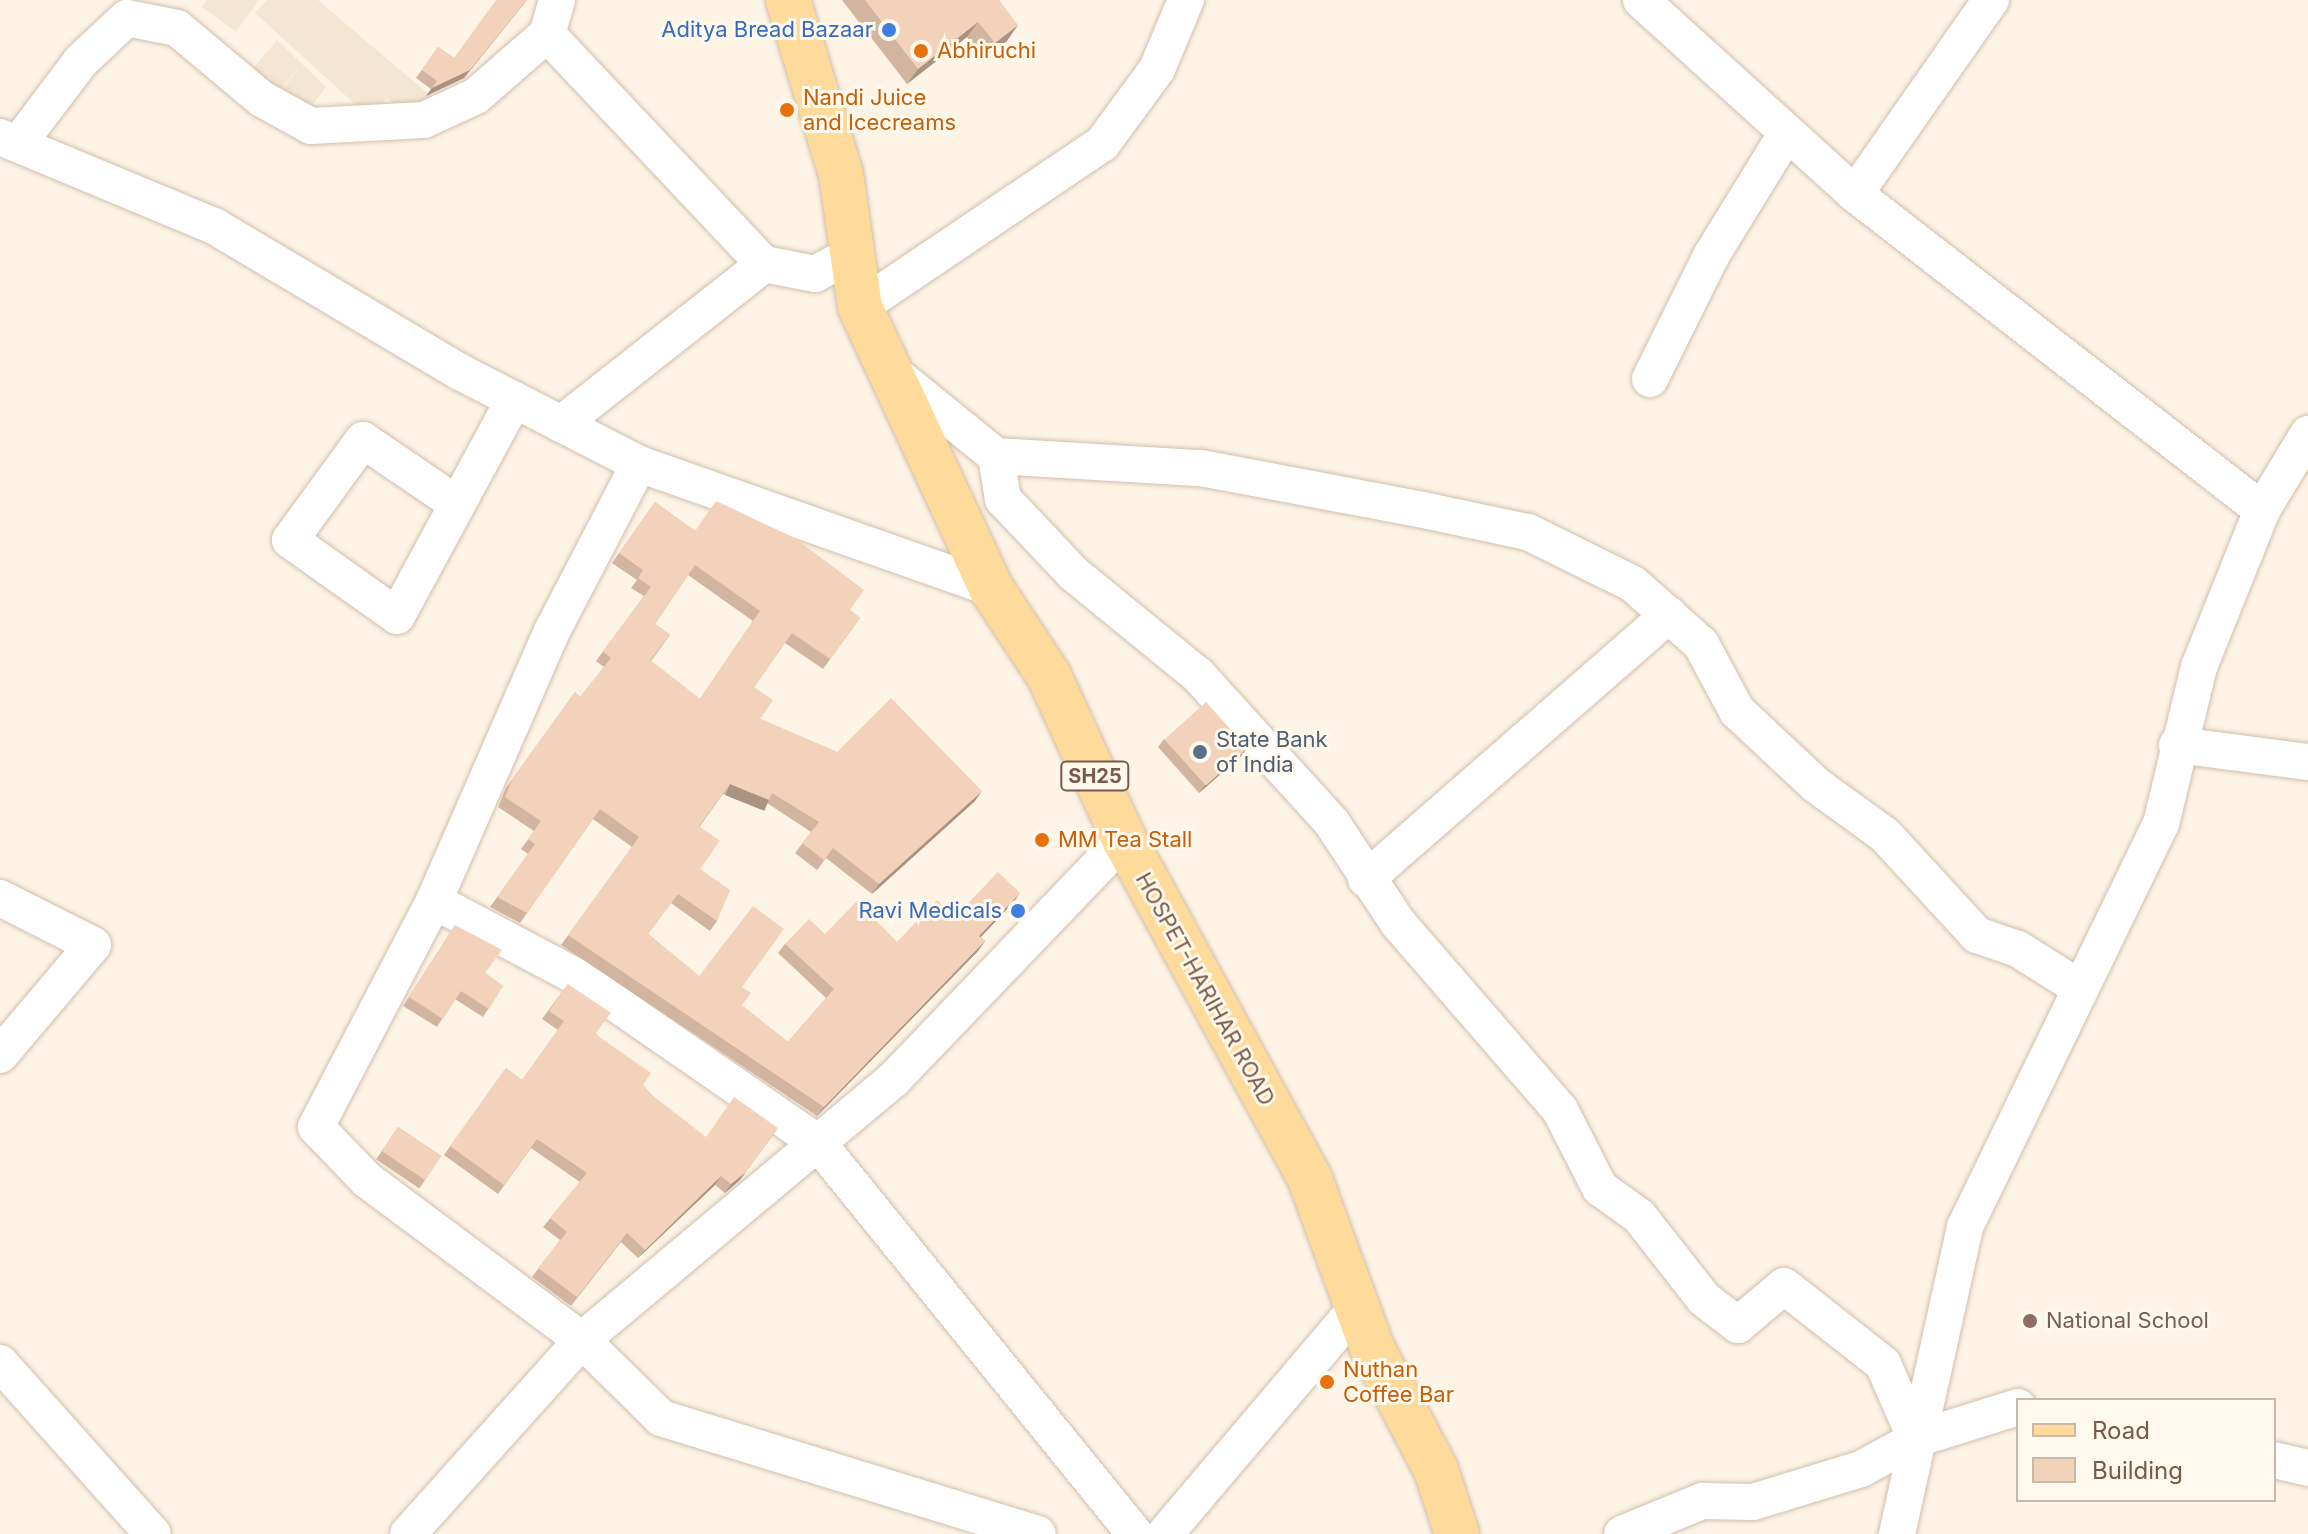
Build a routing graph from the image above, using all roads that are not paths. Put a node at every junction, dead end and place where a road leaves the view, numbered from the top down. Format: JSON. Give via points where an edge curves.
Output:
{"nodes":[{"id":1,"x":788,"y":0,"type":"edge"},
{"id":2,"x":1186,"y":0,"type":"edge"},
{"id":3,"x":1641,"y":0,"type":"edge"},
{"id":4,"x":1991,"y":0,"type":"edge"},
{"id":5,"x":552,"y":17,"type":"edge"},
{"id":6,"x":1786,"y":134,"type":"junction"},
{"id":7,"x":10,"y":140,"type":"edge"},
{"id":8,"x":1855,"y":194,"type":"junction"},
{"id":9,"x":854,"y":253,"type":"junction"},
{"id":10,"x":764,"y":264,"type":"junction"},
{"id":11,"x":860,"y":307,"type":"junction"},
{"id":12,"x":889,"y":369,"type":"junction"},
{"id":13,"x":1650,"y":379,"type":"dead end"},
{"id":14,"x":514,"y":400,"type":"junction"},
{"id":15,"x":561,"y":424,"type":"junction"},
{"id":16,"x":2308,"y":434,"type":"edge"},
{"id":17,"x":996,"y":456,"type":"junction"},
{"id":18,"x":639,"y":464,"type":"junction"},
{"id":19,"x":454,"y":502,"type":"junction"},
{"id":20,"x":2262,"y":510,"type":"junction"},
{"id":21,"x":991,"y":588,"type":"junction"},
{"id":22,"x":1669,"y":615,"type":"junction"},
{"id":23,"x":2177,"y":745,"type":"junction"},
{"id":24,"x":2308,"y":762,"type":"edge"},
{"id":25,"x":1124,"y":839,"type":"junction"},
{"id":26,"x":1366,"y":879,"type":"junction"},
{"id":27,"x":0,"y":898,"type":"edge"},
{"id":28,"x":434,"y":901,"type":"junction"},
{"id":29,"x":2080,"y":988,"type":"junction"},
{"id":30,"x":0,"y":1055,"type":"edge"},
{"id":31,"x":818,"y":1143,"type":"junction"},
{"id":32,"x":1357,"y":1308,"type":"junction"},
{"id":33,"x":582,"y":1340,"type":"junction"},
{"id":34,"x":0,"y":1363,"type":"edge"},
{"id":35,"x":2016,"y":1408,"type":"edge"},
{"id":36,"x":1916,"y":1439,"type":"junction"},
{"id":37,"x":2276,"y":1460,"type":"edge"},
{"id":38,"x":2308,"y":1468,"type":"edge"},
{"id":39,"x":153,"y":1534,"type":"edge"},
{"id":40,"x":408,"y":1534,"type":"edge"},
{"id":41,"x":1038,"y":1534,"type":"edge"},
{"id":42,"x":1135,"y":1534,"type":"edge"},
{"id":43,"x":1165,"y":1534,"type":"edge"},
{"id":44,"x":1457,"y":1534,"type":"edge"},
{"id":45,"x":1622,"y":1534,"type":"edge"},
{"id":46,"x":1897,"y":1534,"type":"edge"}],
"edges":[{"from":1,"to":9,"type":"main road","name":"HOSPET-HARIHAR ROAD","number":"SH25","via":[[841,174]]},
{"from":2,"to":11,"type":"street","via":[[1157,69],[1102,144]]},
{"from":3,"to":6,"type":"street"},
{"from":4,"to":8,"type":"street"},
{"from":5,"to":7,"type":"street","via":[[476,96],[424,120],[311,126],[262,99],[177,28],[127,18]]},
{"from":5,"to":10,"type":"street"},
{"from":6,"to":8,"type":"street"},
{"from":6,"to":13,"type":"street","via":[[1711,256]]},
{"from":7,"to":14,"type":"street","via":[[214,226]]},
{"from":8,"to":20,"type":"street"},
{"from":9,"to":10,"type":"street","via":[[815,274]]},
{"from":9,"to":11,"type":"main road","name":"HOSPET-HARIHAR ROAD","number":"SH25"},
{"from":10,"to":15,"type":"street"},
{"from":11,"to":12,"type":"main road","name":"HOSPET-HARIHAR ROAD","number":"SH25"},
{"from":12,"to":17,"type":"street"},
{"from":12,"to":21,"type":"main road","name":"HOSPET-HARIHAR ROAD","number":"SH25"},
{"from":14,"to":15,"type":"street"},
{"from":14,"to":19,"type":"street"},
{"from":15,"to":18,"type":"street"},
{"from":16,"to":20,"type":"street"},
{"from":17,"to":22,"type":"street","via":[[1201,468],[1528,532],[1633,584]]},
{"from":17,"to":26,"type":"street","via":[[1003,499],[1074,574],[1198,675],[1332,823]]},
{"from":18,"to":21,"type":"street"},
{"from":18,"to":28,"type":"street","via":[[552,631]]},
{"from":19,"to":19,"type":"street","via":[[397,616],[290,540],[363,440]]},
{"from":20,"to":23,"type":"street","via":[[2199,667]]},
{"from":21,"to":25,"type":"main road","name":"HOSPET-HARIHAR ROAD","number":"SH25","via":[[1049,676]]},
{"from":22,"to":26,"type":"street"},
{"from":22,"to":29,"type":"street","via":[[1701,644],[1737,711],[1816,785],[1885,835],[1977,935],[2018,949]]},
{"from":23,"to":24,"type":"street"},
{"from":23,"to":29,"type":"street","via":[[2161,824]]},
{"from":25,"to":31,"type":"street","via":[[893,1080]]},
{"from":25,"to":32,"type":"main road","name":"HOSPET-HARIHAR ROAD","number":"SH25","via":[[1310,1179]]},
{"from":26,"to":36,"type":"street","via":[[1560,1110],[1600,1188],[1639,1216],[1704,1299],[1738,1325],[1784,1286],[1883,1364]]},
{"from":27,"to":30,"type":"street","via":[[93,945]]},
{"from":28,"to":31,"type":"street","via":[[579,978]]},
{"from":28,"to":33,"type":"street","via":[[316,1127],[367,1180]]},
{"from":29,"to":36,"type":"street","via":[[1965,1227]]},
{"from":31,"to":33,"type":"street"},
{"from":31,"to":42,"type":"street"},
{"from":32,"to":43,"type":"street"},
{"from":32,"to":44,"type":"main road","name":"HOSPET-HARIHAR ROAD","number":"SH25","via":[[1436,1470]]},
{"from":33,"to":40,"type":"street"},
{"from":33,"to":41,"type":"street","via":[[661,1418]]},
{"from":34,"to":39,"type":"street"},
{"from":35,"to":36,"type":"street"},
{"from":36,"to":45,"type":"street","via":[[1861,1469],[1753,1502],[1702,1501]]},
{"from":36,"to":46,"type":"street"},
{"from":37,"to":38,"type":"street"}]}
